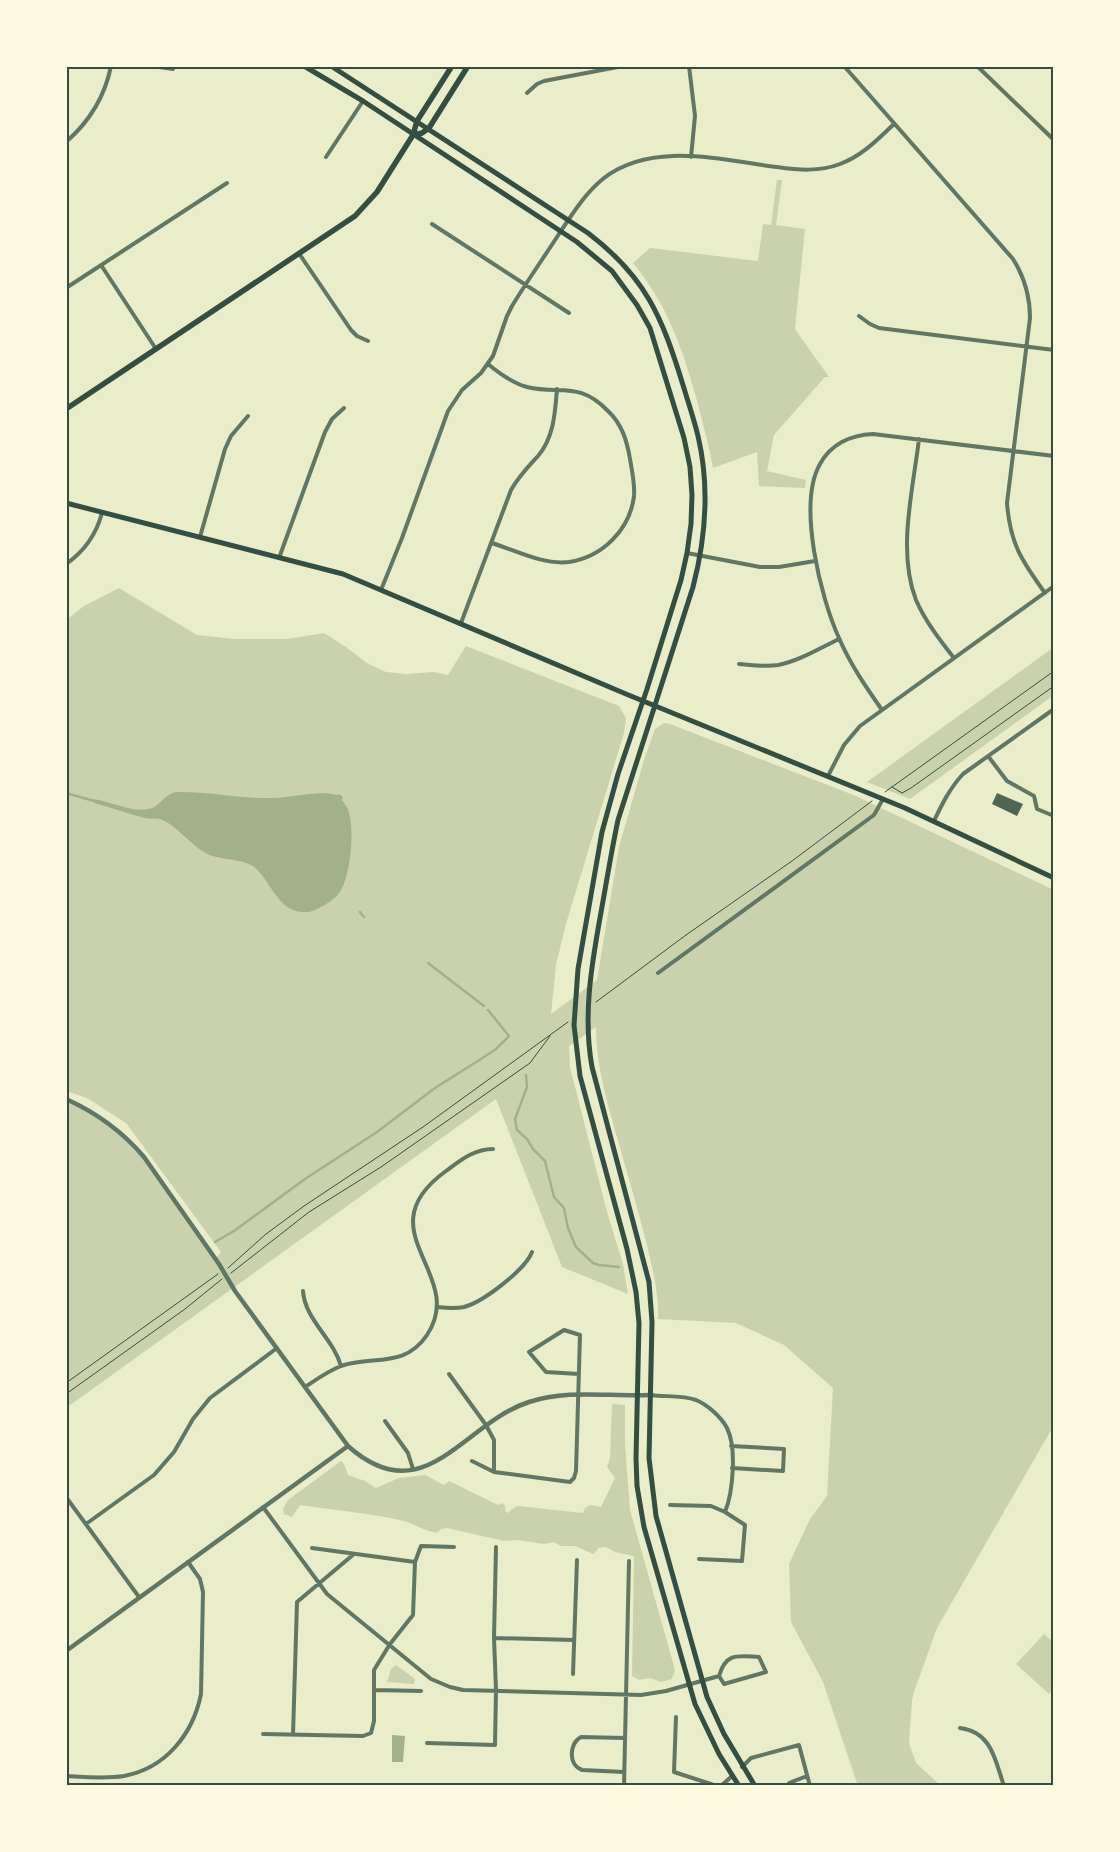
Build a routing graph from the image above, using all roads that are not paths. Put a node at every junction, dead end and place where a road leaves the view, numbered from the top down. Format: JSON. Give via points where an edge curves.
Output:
{"nodes":[{"id":1,"x":111,"y":66,"type":"edge"},
{"id":2,"x":152,"y":66,"type":"edge"},
{"id":3,"x":304,"y":66,"type":"edge"},
{"id":4,"x":331,"y":66,"type":"edge"},
{"id":5,"x":452,"y":66,"type":"edge"},
{"id":6,"x":468,"y":66,"type":"edge"},
{"id":7,"x":623,"y":66,"type":"edge"},
{"id":8,"x":689,"y":66,"type":"edge"},
{"id":9,"x":844,"y":66,"type":"edge"},
{"id":10,"x":977,"y":66,"type":"edge"},
{"id":11,"x":173,"y":70,"type":"dead end"},
{"id":12,"x":527,"y":93,"type":"dead end"},
{"id":13,"x":363,"y":101,"type":"junction"},
{"id":14,"x":417,"y":121,"type":"junction"},
{"id":15,"x":894,"y":124,"type":"junction"},
{"id":16,"x":428,"y":128,"type":"junction"},
{"id":17,"x":413,"y":135,"type":"junction"},
{"id":18,"x":1054,"y":140,"type":"edge"},
{"id":19,"x":66,"y":142,"type":"edge"},
{"id":20,"x":326,"y":157,"type":"dead end"},
{"id":21,"x":691,"y":157,"type":"junction"},
{"id":22,"x":226,"y":183,"type":"dead end"},
{"id":23,"x":568,"y":220,"type":"junction"},
{"id":24,"x":432,"y":224,"type":"dead end"},
{"id":25,"x":561,"y":231,"type":"junction"},
{"id":26,"x":300,"y":255,"type":"junction"},
{"id":27,"x":101,"y":265,"type":"junction"},
{"id":28,"x":525,"y":285,"type":"junction"},
{"id":29,"x":66,"y":288,"type":"edge"},
{"id":30,"x":569,"y":313,"type":"dead end"},
{"id":31,"x":859,"y":316,"type":"dead end"},
{"id":32,"x":368,"y":341,"type":"dead end"},
{"id":33,"x":1027,"y":347,"type":"junction"},
{"id":34,"x":156,"y":349,"type":"junction"},
{"id":35,"x":1054,"y":350,"type":"edge"},
{"id":36,"x":488,"y":364,"type":"junction"},
{"id":37,"x":556,"y":389,"type":"junction"},
{"id":38,"x":344,"y":408,"type":"dead end"},
{"id":39,"x":66,"y":409,"type":"edge"},
{"id":40,"x":248,"y":416,"type":"dead end"},
{"id":41,"x":919,"y":439,"type":"junction"},
{"id":42,"x":1013,"y":451,"type":"junction"},
{"id":43,"x":1054,"y":456,"type":"edge"},
{"id":44,"x":66,"y":503,"type":"edge"},
{"id":45,"x":102,"y":513,"type":"junction"},
{"id":46,"x":200,"y":538,"type":"junction"},
{"id":47,"x":492,"y":543,"type":"junction"},
{"id":48,"x":687,"y":553,"type":"junction"},
{"id":49,"x":701,"y":556,"type":"junction"},
{"id":50,"x":279,"y":558,"type":"junction"},
{"id":51,"x":816,"y":561,"type":"junction"},
{"id":52,"x":66,"y":564,"type":"edge"},
{"id":53,"x":1054,"y":586,"type":"edge"},
{"id":54,"x":381,"y":590,"type":"junction"},
{"id":55,"x":1045,"y":593,"type":"junction"},
{"id":56,"x":461,"y":623,"type":"junction"},
{"id":57,"x":839,"y":640,"type":"junction"},
{"id":58,"x":954,"y":658,"type":"junction"},
{"id":59,"x":739,"y":664,"type":"dead end"},
{"id":60,"x":643,"y":700,"type":"junction"},
{"id":61,"x":655,"y":705,"type":"junction"},
{"id":62,"x":1054,"y":709,"type":"edge"},
{"id":63,"x":882,"y":710,"type":"junction"},
{"id":64,"x":988,"y":756,"type":"junction"},
{"id":65,"x":828,"y":776,"type":"junction"},
{"id":66,"x":880,"y":798,"type":"junction"},
{"id":67,"x":1054,"y":816,"type":"edge"},
{"id":68,"x":934,"y":822,"type":"junction"},
{"id":69,"x":1054,"y":878,"type":"edge"},
{"id":70,"x":658,"y":973,"type":"dead end"},
{"id":71,"x":66,"y":1099,"type":"edge"},
{"id":72,"x":493,"y":1149,"type":"dead end"},
{"id":73,"x":532,"y":1252,"type":"dead end"},
{"id":74,"x":303,"y":1290,"type":"dead end"},
{"id":75,"x":437,"y":1307,"type":"junction"},
{"id":76,"x":277,"y":1348,"type":"junction"},
{"id":77,"x":341,"y":1366,"type":"junction"},
{"id":78,"x":448,"y":1374,"type":"dead end"},
{"id":79,"x":579,"y":1374,"type":"junction"},
{"id":80,"x":305,"y":1387,"type":"junction"},
{"id":81,"x":578,"y":1394,"type":"junction"},
{"id":82,"x":637,"y":1396,"type":"junction"},
{"id":83,"x":650,"y":1396,"type":"junction"},
{"id":84,"x":385,"y":1421,"type":"dead end"},
{"id":85,"x":486,"y":1425,"type":"junction"},
{"id":86,"x":348,"y":1446,"type":"junction"},
{"id":87,"x":731,"y":1446,"type":"junction"},
{"id":88,"x":472,"y":1461,"type":"dead end"},
{"id":89,"x":732,"y":1468,"type":"junction"},
{"id":90,"x":413,"y":1469,"type":"junction"},
{"id":91,"x":494,"y":1472,"type":"junction"},
{"id":92,"x":66,"y":1497,"type":"edge"},
{"id":93,"x":670,"y":1505,"type":"dead end"},
{"id":94,"x":263,"y":1508,"type":"junction"},
{"id":95,"x":725,"y":1512,"type":"junction"},
{"id":96,"x":86,"y":1524,"type":"junction"},
{"id":97,"x":454,"y":1547,"type":"dead end"},
{"id":98,"x":496,"y":1547,"type":"dead end"},
{"id":99,"x":312,"y":1548,"type":"dead end"},
{"id":100,"x":354,"y":1554,"type":"junction"},
{"id":101,"x":699,"y":1559,"type":"dead end"},
{"id":102,"x":577,"y":1560,"type":"dead end"},
{"id":103,"x":629,"y":1561,"type":"dead end"},
{"id":104,"x":188,"y":1562,"type":"junction"},
{"id":105,"x":415,"y":1562,"type":"junction"},
{"id":106,"x":318,"y":1583,"type":"junction"},
{"id":107,"x":139,"y":1597,"type":"junction"},
{"id":108,"x":494,"y":1638,"type":"junction"},
{"id":109,"x":574,"y":1640,"type":"junction"},
{"id":110,"x":390,"y":1644,"type":"junction"},
{"id":111,"x":66,"y":1651,"type":"edge"},
{"id":112,"x":573,"y":1674,"type":"dead end"},
{"id":113,"x":719,"y":1676,"type":"junction"},
{"id":114,"x":703,"y":1681,"type":"junction"},
{"id":115,"x":690,"y":1685,"type":"junction"},
{"id":116,"x":374,"y":1690,"type":"junction"},
{"id":117,"x":496,"y":1690,"type":"junction"},
{"id":118,"x":421,"y":1691,"type":"dead end"},
{"id":119,"x":627,"y":1694,"type":"junction"},
{"id":120,"x":676,"y":1717,"type":"dead end"},
{"id":121,"x":960,"y":1728,"type":"dead end"},
{"id":122,"x":263,"y":1734,"type":"dead end"},
{"id":123,"x":293,"y":1735,"type":"junction"},
{"id":124,"x":625,"y":1738,"type":"junction"},
{"id":125,"x":427,"y":1743,"type":"dead end"},
{"id":126,"x":742,"y":1767,"type":"junction"},
{"id":127,"x":624,"y":1772,"type":"junction"},
{"id":128,"x":66,"y":1776,"type":"edge"},
{"id":129,"x":732,"y":1776,"type":"junction"},
{"id":130,"x":807,"y":1776,"type":"junction"},
{"id":131,"x":624,"y":1786,"type":"edge"},
{"id":132,"x":717,"y":1786,"type":"edge"},
{"id":133,"x":721,"y":1786,"type":"edge"},
{"id":134,"x":739,"y":1786,"type":"edge"},
{"id":135,"x":755,"y":1786,"type":"edge"},
{"id":136,"x":788,"y":1786,"type":"edge"},
{"id":137,"x":810,"y":1786,"type":"edge"},
{"id":138,"x":1004,"y":1786,"type":"edge"}],
"edges":[{"from":1,"to":19,"type":"street","via":[[94,111]]},
{"from":2,"to":11,"type":"street"},
{"from":3,"to":13,"type":"main road"},
{"from":4,"to":14,"type":"main road"},
{"from":5,"to":14,"type":"main road"},
{"from":6,"to":16,"type":"main road"},
{"from":7,"to":12,"type":"street","via":[[544,81]]},
{"from":8,"to":21,"type":"street","via":[[696,116]]},
{"from":9,"to":15,"type":"street"},
{"from":10,"to":18,"type":"street"},
{"from":13,"to":17,"type":"main road"},
{"from":13,"to":20,"type":"street"},
{"from":14,"to":16,"type":"main road"},
{"from":14,"to":17,"type":"main road"},
{"from":15,"to":21,"type":"street","via":[[859,154],[828,168],[802,170]]},
{"from":15,"to":33,"type":"street","via":[[1021,271],[1030,306]]},
{"from":16,"to":17,"type":"main road"},
{"from":16,"to":23,"type":"main road"},
{"from":17,"to":25,"type":"main road"},
{"from":17,"to":26,"type":"main road","via":[[368,204]]},
{"from":21,"to":23,"type":"street","via":[[646,158],[618,169],[594,186]]},
{"from":22,"to":27,"type":"street"},
{"from":23,"to":25,"type":"street"},
{"from":23,"to":49,"type":"main road","via":[[600,242],[622,263],[662,321],[696,427],[703,464],[706,510]]},
{"from":24,"to":28,"type":"street"},
{"from":25,"to":28,"type":"street"},
{"from":25,"to":48,"type":"main road","via":[[612,271],[650,328],[690,467],[692,510]]},
{"from":26,"to":32,"type":"street","via":[[351,330]]},
{"from":26,"to":34,"type":"main road"},
{"from":27,"to":29,"type":"street"},
{"from":27,"to":34,"type":"street"},
{"from":28,"to":30,"type":"street"},
{"from":28,"to":36,"type":"street","via":[[507,316],[498,346]]},
{"from":31,"to":33,"type":"street","via":[[879,328]]},
{"from":33,"to":35,"type":"street"},
{"from":33,"to":42,"type":"street"},
{"from":34,"to":39,"type":"main road"},
{"from":36,"to":37,"type":"street","via":[[515,382],[538,389]]},
{"from":36,"to":54,"type":"street","via":[[462,390],[448,411]]},
{"from":37,"to":47,"type":"street","via":[[551,433],[539,455],[523,471],[512,490]]},
{"from":37,"to":47,"type":"street","via":[[591,397],[610,412],[623,432],[634,485],[628,518],[607,546],[587,557],[570,561],[546,561]]},
{"from":38,"to":50,"type":"street","via":[[332,419],[325,432]]},
{"from":40,"to":46,"type":"street","via":[[225,448]]},
{"from":41,"to":42,"type":"street"},
{"from":41,"to":51,"type":"street","via":[[862,435],[842,442],[826,456],[813,482],[812,528]]},
{"from":41,"to":58,"type":"street","via":[[906,538],[908,570],[924,614]]},
{"from":42,"to":43,"type":"street"},
{"from":42,"to":55,"type":"street","via":[[1007,503],[1012,534],[1023,561]]},
{"from":44,"to":45,"type":"main road"},
{"from":45,"to":46,"type":"main road"},
{"from":45,"to":52,"type":"street","via":[[90,542]]},
{"from":46,"to":50,"type":"main road"},
{"from":47,"to":56,"type":"street"},
{"from":48,"to":49,"type":"street"},
{"from":48,"to":60,"type":"main road"},
{"from":49,"to":51,"type":"street","via":[[760,567]]},
{"from":49,"to":61,"type":"main road"},
{"from":50,"to":54,"type":"main road","via":[[343,574]]},
{"from":51,"to":57,"type":"street","via":[[826,606]]},
{"from":53,"to":55,"type":"street"},
{"from":54,"to":56,"type":"main road"},
{"from":55,"to":58,"type":"street"},
{"from":56,"to":60,"type":"main road"},
{"from":57,"to":59,"type":"street","via":[[790,662],[765,666]]},
{"from":57,"to":63,"type":"street"},
{"from":58,"to":63,"type":"street"},
{"from":60,"to":61,"type":"main road"},
{"from":60,"to":82,"type":"main road","via":[[599,845],[578,969],[574,1025],[580,1076],[636,1292],[639,1323]]},
{"from":61,"to":65,"type":"main road"},
{"from":61,"to":83,"type":"main road","via":[[612,848],[589,984],[588,1025],[592,1067],[648,1282],[652,1322]]},
{"from":62,"to":64,"type":"street"},
{"from":63,"to":65,"type":"street","via":[[851,735]]},
{"from":64,"to":67,"type":"street","via":[[1007,781],[1034,796],[1037,808]]},
{"from":64,"to":68,"type":"street","via":[[953,785]]},
{"from":65,"to":66,"type":"main road"},
{"from":66,"to":68,"type":"main road"},
{"from":66,"to":70,"type":"street","via":[[874,815]]},
{"from":68,"to":69,"type":"main road"},
{"from":71,"to":76,"type":"street","via":[[99,1116],[144,1157]]},
{"from":72,"to":75,"type":"street","via":[[469,1155],[432,1181],[415,1208],[413,1231],[435,1288]]},
{"from":73,"to":75,"type":"street","via":[[519,1271],[481,1299],[463,1307]]},
{"from":74,"to":77,"type":"street","via":[[305,1306],[336,1351]]},
{"from":75,"to":77,"type":"street","via":[[428,1334],[409,1352],[394,1359]]},
{"from":76,"to":80,"type":"street"},
{"from":76,"to":96,"type":"street","via":[[210,1398],[174,1452],[154,1475]]},
{"from":77,"to":80,"type":"street"},
{"from":78,"to":85,"type":"street"},
{"from":79,"to":79,"type":"street","via":[[546,1372],[530,1352],[564,1330],[574,1332],[580,1335]]},
{"from":79,"to":81,"type":"street"},
{"from":80,"to":86,"type":"street"},
{"from":81,"to":82,"type":"street"},
{"from":81,"to":85,"type":"street","via":[[526,1403]]},
{"from":81,"to":91,"type":"street","via":[[576,1471],[570,1482]]},
{"from":82,"to":83,"type":"street"},
{"from":82,"to":115,"type":"main road","via":[[637,1486],[642,1514]]},
{"from":83,"to":87,"type":"street","via":[[684,1397],[704,1404],[727,1428]]},
{"from":83,"to":114,"type":"main road","via":[[649,1458],[656,1516]]},
{"from":84,"to":90,"type":"street","via":[[408,1453]]},
{"from":85,"to":90,"type":"street","via":[[441,1459]]},
{"from":85,"to":91,"type":"street","via":[[494,1440]]},
{"from":86,"to":90,"type":"street","via":[[378,1466]]},
{"from":86,"to":94,"type":"street"},
{"from":87,"to":89,"type":"street"},
{"from":87,"to":89,"type":"street","via":[[784,1449],[783,1471]]},
{"from":88,"to":91,"type":"street"},
{"from":89,"to":95,"type":"street"},
{"from":92,"to":96,"type":"street"},
{"from":93,"to":95,"type":"street","via":[[711,1506]]},
{"from":94,"to":104,"type":"street"},
{"from":94,"to":106,"type":"street"},
{"from":95,"to":101,"type":"street","via":[[745,1525],[742,1561]]},
{"from":96,"to":107,"type":"street"},
{"from":97,"to":105,"type":"street","via":[[421,1546]]},
{"from":98,"to":108,"type":"street"},
{"from":99,"to":100,"type":"street"},
{"from":100,"to":105,"type":"street"},
{"from":100,"to":106,"type":"street"},
{"from":102,"to":109,"type":"street"},
{"from":103,"to":119,"type":"street"},
{"from":104,"to":107,"type":"street"},
{"from":104,"to":128,"type":"street","via":[[200,1579],[203,1592],[201,1694],[187,1732],[162,1760],[138,1772],[109,1777]]},
{"from":105,"to":110,"type":"street","via":[[413,1615]]},
{"from":106,"to":110,"type":"street","via":[[327,1594]]},
{"from":106,"to":123,"type":"street","via":[[297,1602]]},
{"from":107,"to":111,"type":"street"},
{"from":108,"to":109,"type":"street"},
{"from":108,"to":117,"type":"street"},
{"from":109,"to":112,"type":"street"},
{"from":110,"to":116,"type":"street","via":[[374,1670]]},
{"from":110,"to":117,"type":"street","via":[[442,1685],[463,1690]]},
{"from":113,"to":113,"type":"street","via":[[724,1684],[766,1672],[759,1657],[735,1656],[722,1666]]},
{"from":113,"to":114,"type":"street"},
{"from":114,"to":115,"type":"street"},
{"from":114,"to":126,"type":"main road","via":[[718,1722]]},
{"from":115,"to":119,"type":"street","via":[[655,1694]]},
{"from":115,"to":129,"type":"main road","via":[[700,1717]]},
{"from":116,"to":118,"type":"street"},
{"from":116,"to":123,"type":"street","via":[[371,1733],[363,1736]]},
{"from":117,"to":119,"type":"street"},
{"from":117,"to":125,"type":"street","via":[[495,1745]]},
{"from":119,"to":124,"type":"street"},
{"from":120,"to":132,"type":"street","via":[[674,1772]]},
{"from":121,"to":138,"type":"street","via":[[975,1731],[988,1742]]},
{"from":122,"to":123,"type":"street"},
{"from":124,"to":127,"type":"street"},
{"from":124,"to":127,"type":"street","via":[[581,1737],[573,1745],[572,1762],[582,1770]]},
{"from":126,"to":130,"type":"street","via":[[752,1758],[799,1744]]},
{"from":126,"to":135,"type":"main road"},
{"from":127,"to":131,"type":"street"},
{"from":129,"to":133,"type":"street"},
{"from":129,"to":134,"type":"main road"},
{"from":130,"to":136,"type":"street"},
{"from":130,"to":137,"type":"street"}]}
